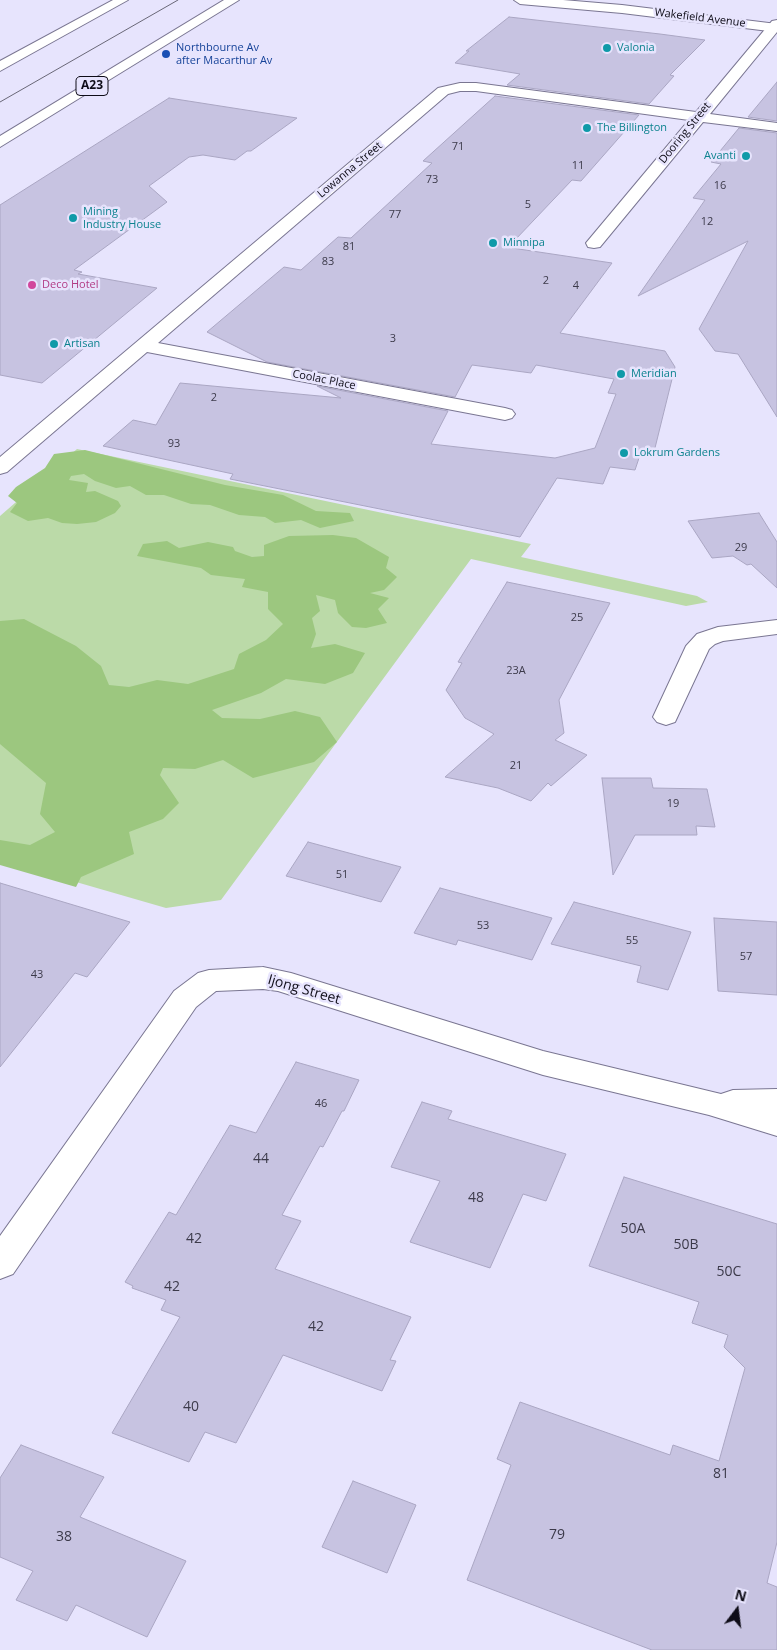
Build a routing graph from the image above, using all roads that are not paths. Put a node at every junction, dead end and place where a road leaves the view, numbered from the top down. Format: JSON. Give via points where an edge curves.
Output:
{"nodes":[{"id":1,"x":122,"y":0,"type":"edge"},
{"id":2,"x":233,"y":0,"type":"edge"},
{"id":3,"x":520,"y":0,"type":"edge"},
{"id":4,"x":583,"y":0,"type":"edge"},
{"id":5,"x":622,"y":9,"type":"junction"},
{"id":6,"x":776,"y":26,"type":"edge"},
{"id":7,"x":0,"y":68,"type":"edge"},
{"id":8,"x":700,"y":117,"type":"junction"},
{"id":9,"x":777,"y":127,"type":"edge"},
{"id":10,"x":0,"y":142,"type":"edge"},
{"id":11,"x":594,"y":244,"type":"dead end"},
{"id":12,"x":144,"y":346,"type":"junction"},
{"id":13,"x":505,"y":414,"type":"dead end"},
{"id":14,"x":0,"y":468,"type":"edge"},
{"id":15,"x":777,"y":627,"type":"edge"},
{"id":16,"x":666,"y":717,"type":"dead end"},
{"id":17,"x":777,"y":1101,"type":"edge"},
{"id":18,"x":709,"y":1103,"type":"junction"},
{"id":19,"x":777,"y":1123,"type":"edge"},
{"id":20,"x":0,"y":1264,"type":"edge"}],
"edges":[{"from":1,"to":7,"type":"main road"},
{"from":2,"to":10,"type":"main road","number":"A23"},
{"from":3,"to":5,"type":"main road","name":"Wakefield Avenue"},
{"from":4,"to":5,"type":"main road","name":"Wakefield Avenue"},
{"from":5,"to":6,"type":"main road","name":"Wakefield Avenue"},
{"from":6,"to":8,"type":"main road","name":"Dooring Street"},
{"from":8,"to":9,"type":"main road","name":"Lowanna Street"},
{"from":8,"to":11,"type":"main road","name":"Dooring Street"},
{"from":8,"to":12,"type":"main road","name":"Lowanna Street","via":[[476,87],[444,91]]},
{"from":12,"to":13,"type":"main road","name":"Coolac Place"},
{"from":12,"to":14,"type":"main road","name":"Lowanna Street"},
{"from":15,"to":16,"type":"main road","via":[[718,634],[706,639],[698,646]]},
{"from":17,"to":18,"type":"main road","name":"Ijong Street"},
{"from":18,"to":19,"type":"main road","name":"Ijong Street"},
{"from":18,"to":20,"type":"main road","name":"Ijong Street","via":[[543,1063],[280,981],[263,978],[209,981],[185,999]]}]}
